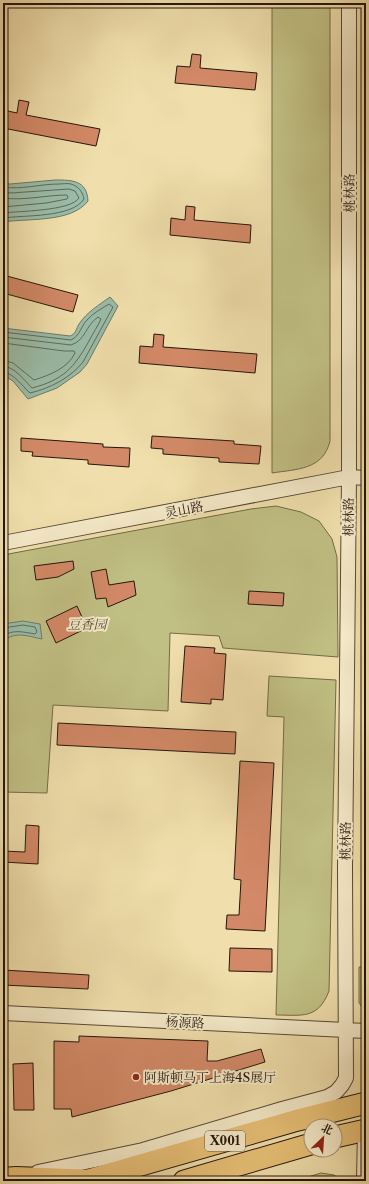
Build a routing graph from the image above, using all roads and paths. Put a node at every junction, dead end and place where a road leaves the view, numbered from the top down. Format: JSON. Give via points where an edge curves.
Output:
{"nodes":[{"id":1,"x":349,"y":3,"type":"edge"},
{"id":2,"x":349,"y":477,"type":"junction"},
{"id":3,"x":366,"y":478,"type":"edge"},
{"id":4,"x":3,"y":543,"type":"edge"},
{"id":5,"x":3,"y":1012,"type":"edge"},
{"id":6,"x":346,"y":1030,"type":"junction"},
{"id":7,"x":366,"y":1031,"type":"edge"},
{"id":8,"x":366,"y":1103,"type":"edge"},
{"id":9,"x":366,"y":1130,"type":"edge"},
{"id":10,"x":343,"y":1135,"type":"edge"},
{"id":11,"x":303,"y":1146,"type":"edge"},
{"id":12,"x":9,"y":1176,"type":"edge"},
{"id":13,"x":90,"y":1180,"type":"edge"},
{"id":14,"x":184,"y":1181,"type":"edge"},
{"id":15,"x":364,"y":1181,"type":"edge"}],
"edges":[{"from":1,"to":2,"type":"street","name":"桃林路"},
{"from":2,"to":3,"type":"street","name":"灵山路"},
{"from":2,"to":4,"type":"street","name":"灵山路"},
{"from":2,"to":6,"type":"street","name":"桃林路"},
{"from":5,"to":6,"type":"street","name":"杨源路"},
{"from":6,"to":7,"type":"street","name":"杨源路"},
{"from":6,"to":12,"type":"street","number":"X001","via":[[346,1078],[342,1086],[327,1097],[143,1150]]},
{"from":8,"to":13,"type":"highway","number":"X001"},
{"from":9,"to":10,"type":"highway"},
{"from":9,"to":15,"type":"street"},
{"from":11,"to":14,"type":"highway","number":"X001"},
{"from":12,"to":13,"type":"main road","number":"X001"}]}
